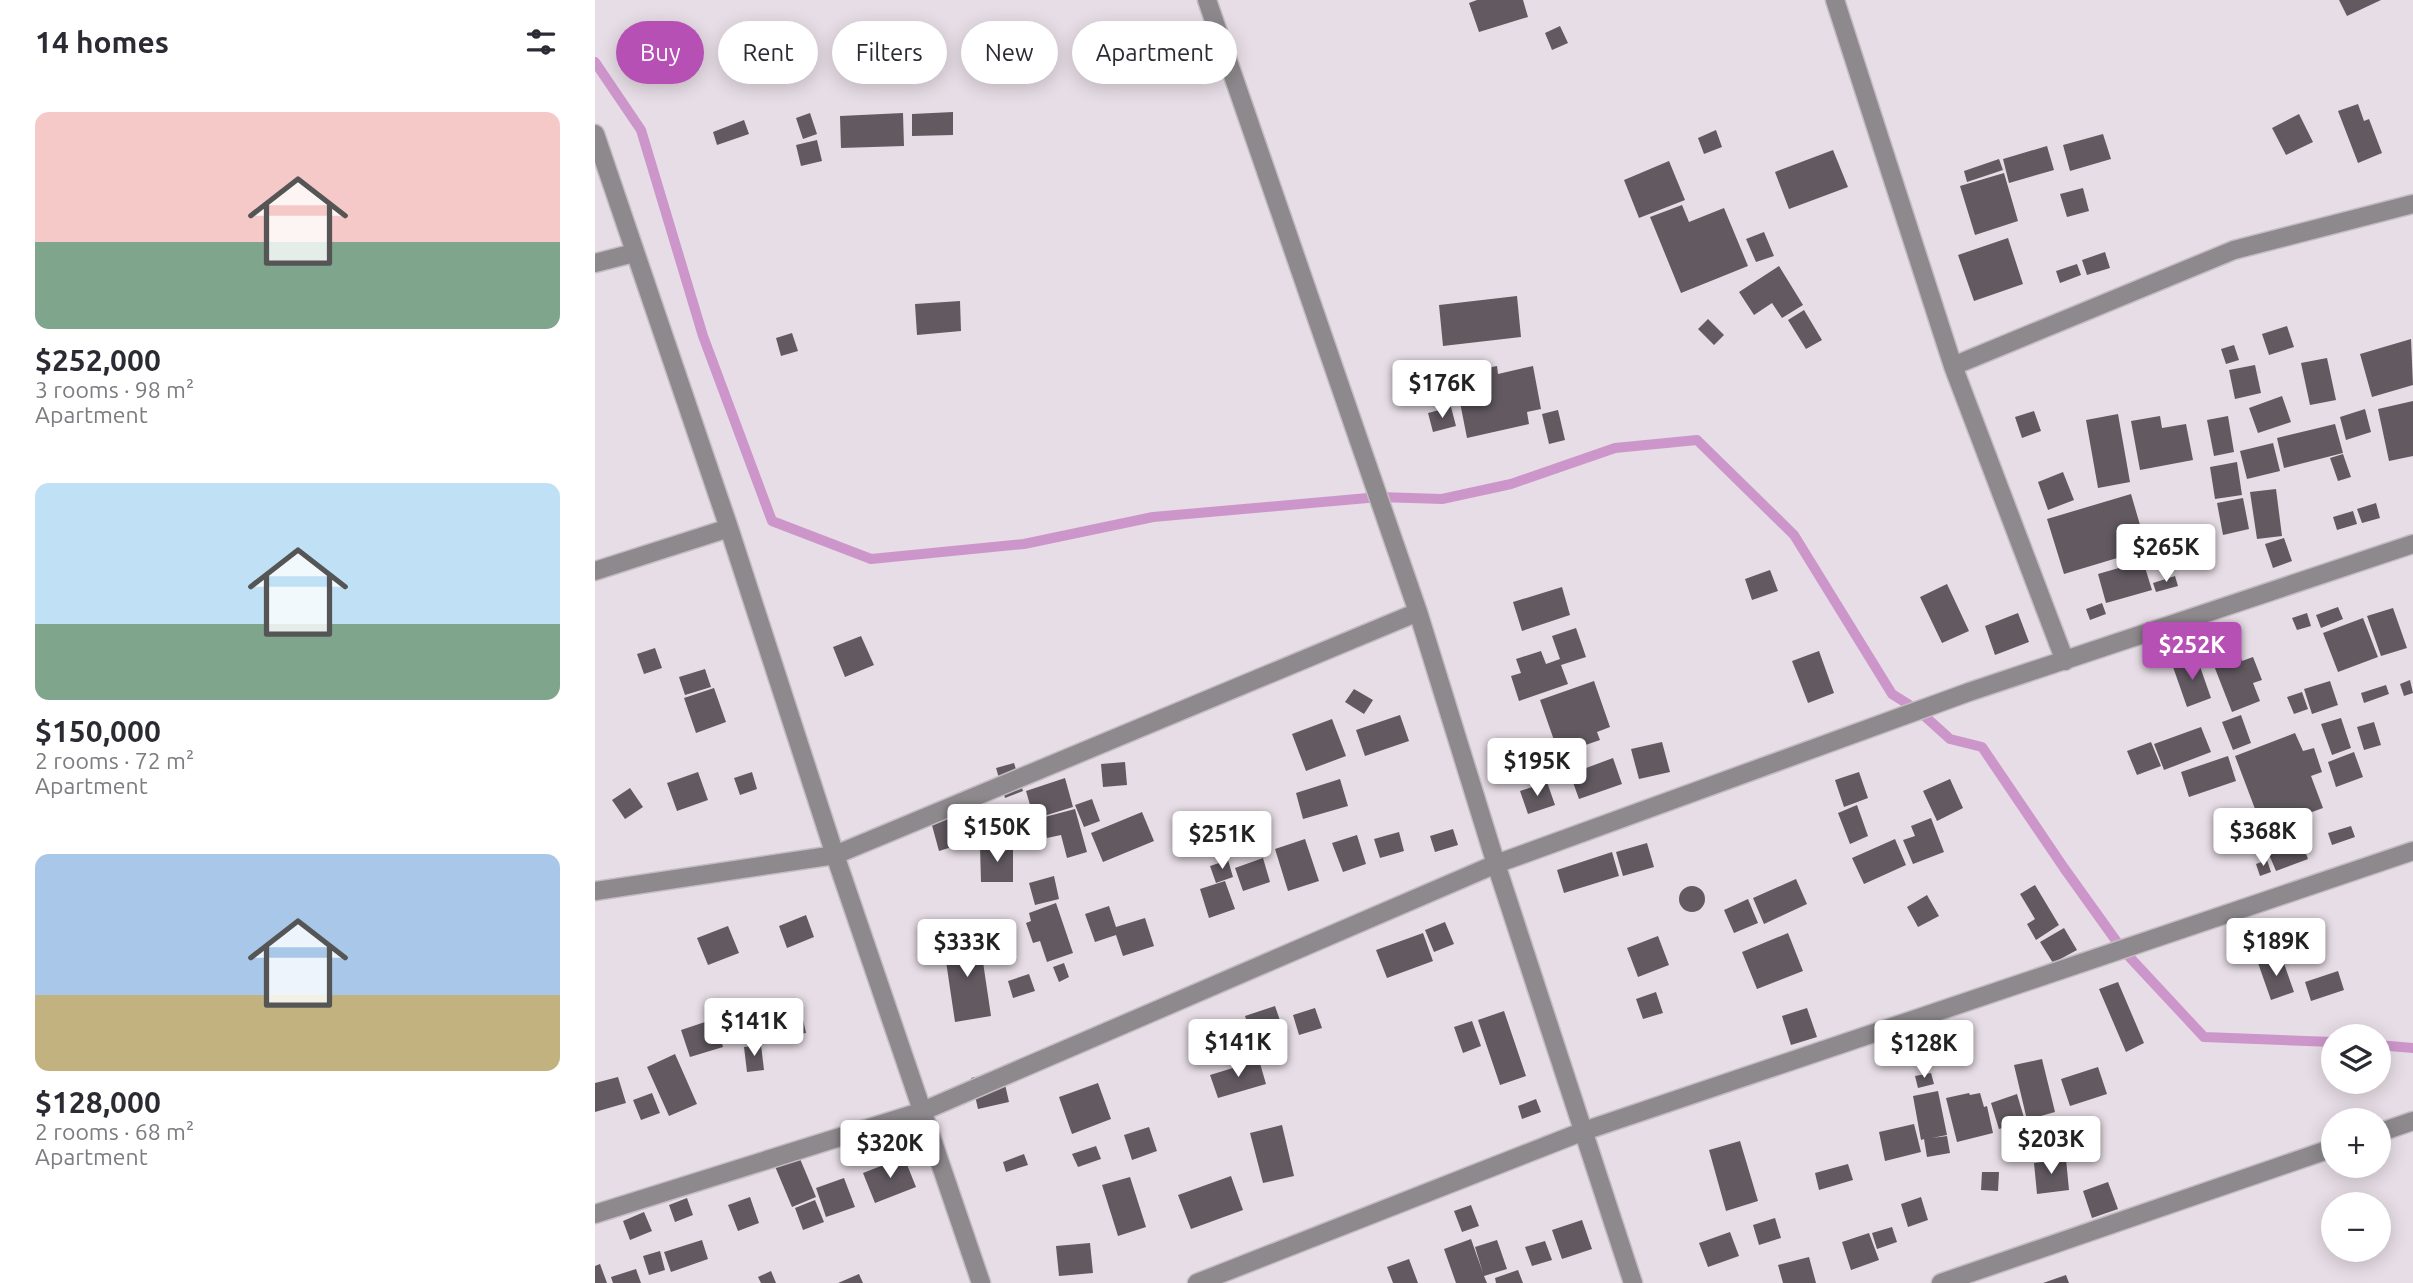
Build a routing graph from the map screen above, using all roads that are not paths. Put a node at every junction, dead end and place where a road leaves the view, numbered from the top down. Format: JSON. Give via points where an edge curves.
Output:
{"nodes":[{"id":1,"x":1207,"y":0,"type":"edge"},
{"id":2,"x":1835,"y":0,"type":"edge"},
{"id":3,"x":595,"y":134,"type":"edge"},
{"id":4,"x":2413,"y":204,"type":"edge"},
{"id":5,"x":634,"y":253,"type":"junction"},
{"id":6,"x":595,"y":263,"type":"edge"},
{"id":7,"x":1953,"y":366,"type":"junction"},
{"id":8,"x":729,"y":528,"type":"junction"},
{"id":9,"x":2413,"y":544,"type":"edge"},
{"id":10,"x":595,"y":571,"type":"edge"},
{"id":11,"x":1418,"y":612,"type":"junction"},
{"id":12,"x":2065,"y":662,"type":"junction"},
{"id":13,"x":2413,"y":851,"type":"edge"},
{"id":14,"x":835,"y":855,"type":"junction"},
{"id":15,"x":1496,"y":864,"type":"junction"},
{"id":16,"x":595,"y":891,"type":"edge"},
{"id":17,"x":923,"y":1111,"type":"junction"},
{"id":18,"x":2413,"y":1121,"type":"edge"},
{"id":19,"x":2391,"y":1129,"type":"edge"},
{"id":20,"x":1584,"y":1131,"type":"junction"},
{"id":21,"x":2321,"y":1152,"type":"edge"},
{"id":22,"x":595,"y":1214,"type":"edge"},
{"id":23,"x":981,"y":1283,"type":"edge"},
{"id":24,"x":1197,"y":1283,"type":"edge"},
{"id":25,"x":1633,"y":1283,"type":"edge"},
{"id":26,"x":1941,"y":1283,"type":"edge"}],
"edges":[{"from":1,"to":11,"type":"street"},
{"from":2,"to":7,"type":"street"},
{"from":3,"to":5,"type":"street"},
{"from":4,"to":7,"type":"street","via":[[2234,250]]},
{"from":5,"to":6,"type":"street"},
{"from":5,"to":8,"type":"street"},
{"from":7,"to":12,"type":"street"},
{"from":8,"to":10,"type":"street"},
{"from":8,"to":14,"type":"street"},
{"from":9,"to":12,"type":"street"},
{"from":11,"to":14,"type":"street"},
{"from":11,"to":15,"type":"street"},
{"from":12,"to":15,"type":"street","via":[[1969,692]]},
{"from":13,"to":20,"type":"street"},
{"from":14,"to":16,"type":"street"},
{"from":14,"to":17,"type":"street"},
{"from":15,"to":17,"type":"street"},
{"from":15,"to":20,"type":"street"},
{"from":17,"to":22,"type":"street"},
{"from":17,"to":23,"type":"street"},
{"from":18,"to":19,"type":"street"},
{"from":20,"to":24,"type":"street"},
{"from":20,"to":25,"type":"street"},
{"from":21,"to":26,"type":"street"}]}
